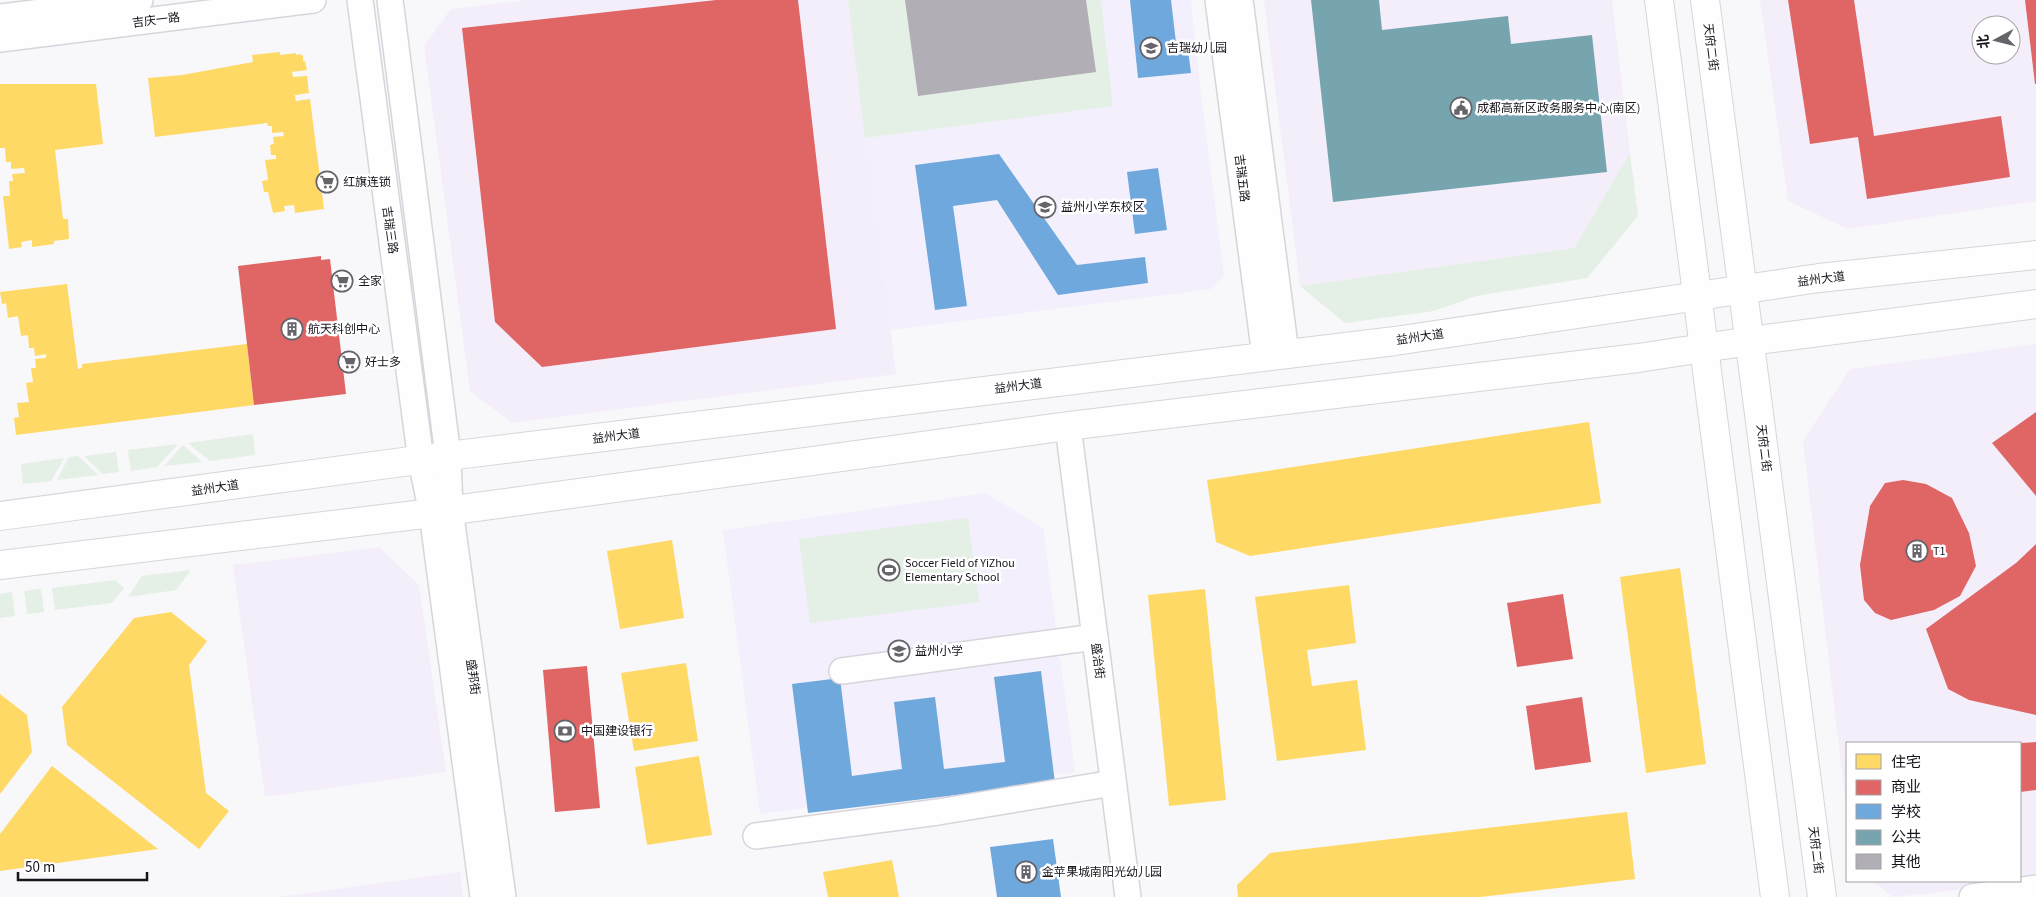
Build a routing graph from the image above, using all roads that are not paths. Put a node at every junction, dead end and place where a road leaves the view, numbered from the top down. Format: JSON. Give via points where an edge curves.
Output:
{"nodes":[{"id":1,"x":140,"y":0,"type":"edge"},
{"id":2,"x":313,"y":0,"type":"edge"},
{"id":3,"x":360,"y":0,"type":"edge"},
{"id":4,"x":390,"y":0,"type":"edge"},
{"id":5,"x":1218,"y":0,"type":"edge"},
{"id":6,"x":1240,"y":0,"type":"edge"},
{"id":7,"x":1659,"y":0,"type":"edge"},
{"id":8,"x":1705,"y":0,"type":"edge"},
{"id":9,"x":0,"y":18,"type":"edge"},
{"id":10,"x":0,"y":39,"type":"edge"},
{"id":11,"x":2036,"y":255,"type":"edge"},
{"id":12,"x":1743,"y":289,"type":"junction"},
{"id":13,"x":1698,"y":296,"type":"junction"},
{"id":14,"x":2036,"y":304,"type":"edge"},
{"id":15,"x":1750,"y":341,"type":"junction"},
{"id":16,"x":1704,"y":348,"type":"junction"},
{"id":17,"x":1276,"y":355,"type":"junction"},
{"id":18,"x":1068,"y":426,"type":"junction"},
{"id":19,"x":448,"y":456,"type":"junction"},
{"id":20,"x":421,"y":461,"type":"junction"},
{"id":21,"x":441,"y":511,"type":"junction"},
{"id":22,"x":0,"y":516,"type":"edge"},
{"id":23,"x":0,"y":565,"type":"edge"},
{"id":24,"x":1095,"y":637,"type":"junction"},
{"id":25,"x":842,"y":671,"type":"dead end"},
{"id":26,"x":1113,"y":783,"type":"junction"},
{"id":27,"x":756,"y":836,"type":"dead end"},
{"id":28,"x":2036,"y":888,"type":"edge"},
{"id":29,"x":483,"y":897,"type":"edge"},
{"id":30,"x":502,"y":897,"type":"edge"},
{"id":31,"x":1128,"y":897,"type":"edge"},
{"id":32,"x":1775,"y":897,"type":"edge"},
{"id":33,"x":1822,"y":897,"type":"edge"},
{"id":34,"x":1972,"y":897,"type":"edge"}],
"edges":[{"from":1,"to":9,"type":"street","name":"吉庆一路"},
{"from":2,"to":10,"type":"street","name":"吉庆一路"},
{"from":3,"to":20,"type":"street","name":"吉瑞三路"},
{"from":4,"to":19,"type":"street"},
{"from":5,"to":17,"type":"street","name":"吉瑞五路"},
{"from":6,"to":17,"type":"street","name":"吉瑞五路"},
{"from":7,"to":13,"type":"main road"},
{"from":8,"to":12,"type":"main road","name":"天府二街"},
{"from":11,"to":12,"type":"main road","name":"益州大道"},
{"from":12,"to":13,"type":"main road","name":"益州大道"},
{"from":12,"to":15,"type":"main road","name":"天府二街"},
{"from":13,"to":16,"type":"main road"},
{"from":13,"to":17,"type":"main road","name":"益州大道","via":[[1395,341]]},
{"from":14,"to":15,"type":"main road"},
{"from":15,"to":16,"type":"main road"},
{"from":15,"to":33,"type":"main road","name":"天府二街"},
{"from":16,"to":18,"type":"main road"},
{"from":16,"to":32,"type":"main road"},
{"from":17,"to":19,"type":"main road","name":"益州大道"},
{"from":18,"to":21,"type":"main road"},
{"from":18,"to":24,"type":"street","name":"盛治街"},
{"from":19,"to":20,"type":"main road","name":"益州大道"},
{"from":19,"to":21,"type":"street","name":"盛邦街"},
{"from":20,"to":21,"type":"street","name":"盛邦街"},
{"from":20,"to":22,"type":"main road","name":"益州大道"},
{"from":21,"to":23,"type":"main road"},
{"from":21,"to":29,"type":"street","name":"盛邦街"},
{"from":21,"to":30,"type":"street","name":"盛邦街"},
{"from":24,"to":25,"type":"street"},
{"from":24,"to":26,"type":"street","name":"盛治街"},
{"from":26,"to":27,"type":"street","via":[[938,812]]},
{"from":26,"to":31,"type":"street","name":"盛治街"},
{"from":28,"to":34,"type":"street"}]}
